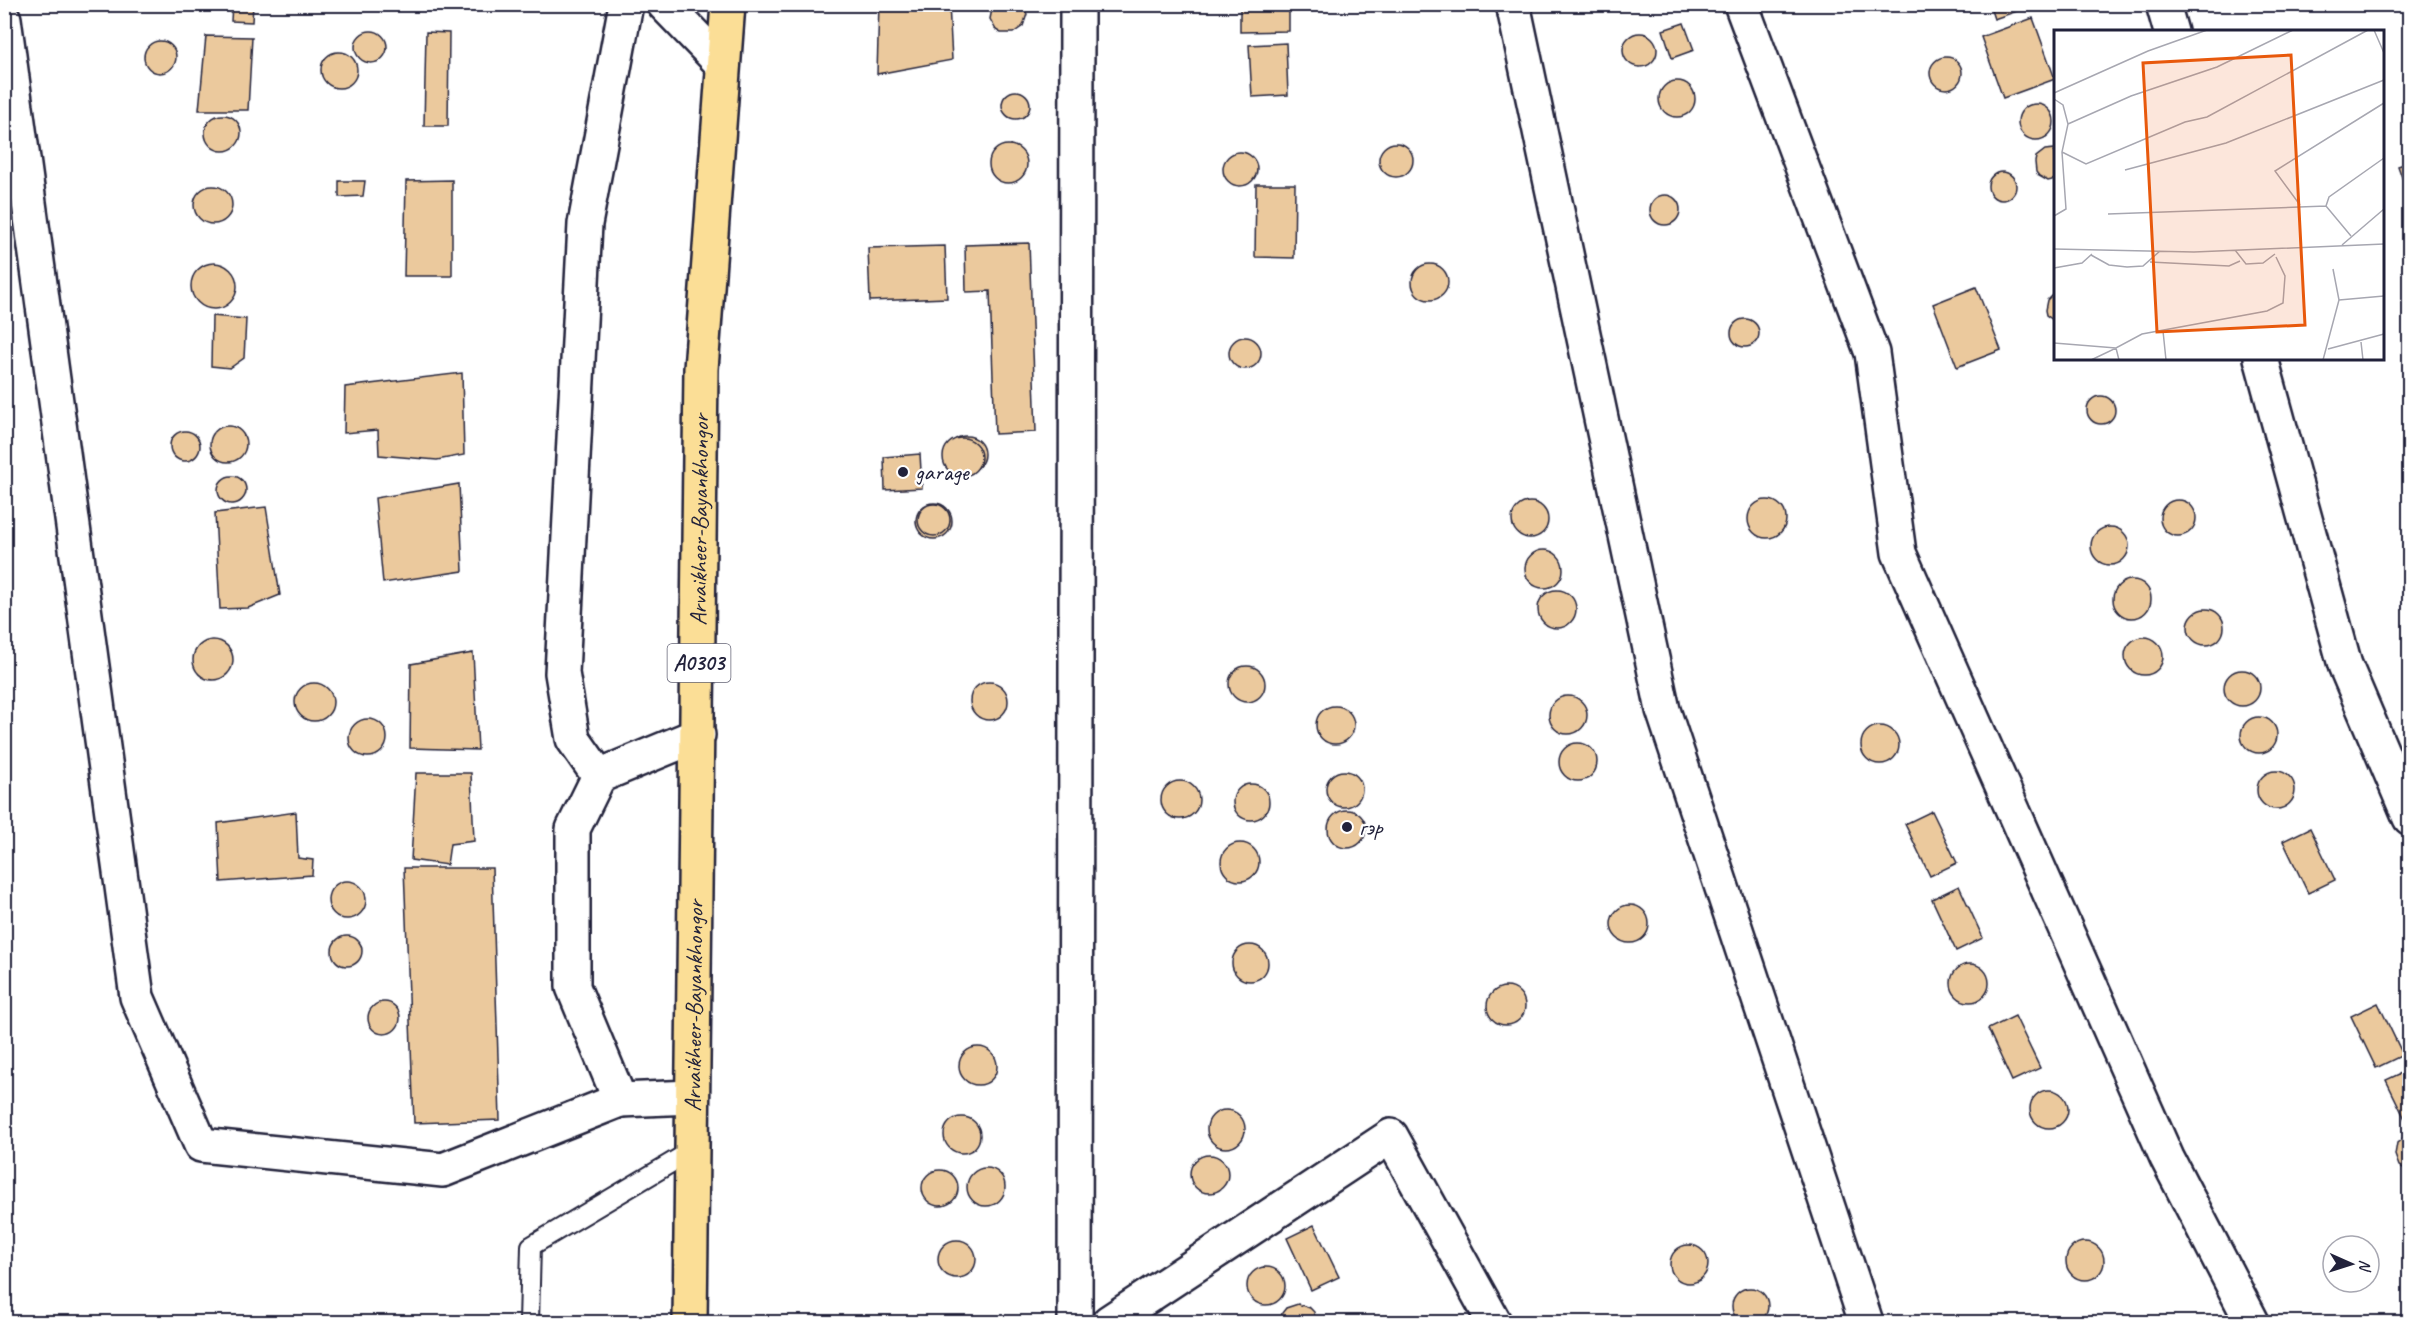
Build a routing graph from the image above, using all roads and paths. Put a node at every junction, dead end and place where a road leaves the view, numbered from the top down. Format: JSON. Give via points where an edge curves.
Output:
{"nodes":[{"id":1,"x":626,"y":4,"type":"edge"},
{"id":2,"x":664,"y":4,"type":"edge"},
{"id":3,"x":728,"y":4,"type":"edge"},
{"id":4,"x":1077,"y":4,"type":"edge"},
{"id":5,"x":1513,"y":4,"type":"edge"},
{"id":6,"x":1741,"y":4,"type":"edge"},
{"id":7,"x":2163,"y":4,"type":"edge"},
{"id":8,"x":4,"y":19,"type":"edge"},
{"id":9,"x":2170,"y":30,"type":"edge"},
{"id":10,"x":7,"y":58,"type":"edge"},
{"id":11,"x":723,"y":65,"type":"junction"},
{"id":12,"x":2262,"y":360,"type":"edge"},
{"id":13,"x":698,"y":735,"type":"junction"},
{"id":14,"x":598,"y":776,"type":"junction"},
{"id":15,"x":2409,"y":818,"type":"edge"},
{"id":16,"x":692,"y":1097,"type":"junction"},
{"id":17,"x":620,"y":1100,"type":"junction"},
{"id":18,"x":691,"y":1151,"type":"junction"},
{"id":19,"x":529,"y":1323,"type":"edge"},
{"id":20,"x":690,"y":1323,"type":"edge"},
{"id":21,"x":1075,"y":1323,"type":"edge"},
{"id":22,"x":1109,"y":1323,"type":"edge"},
{"id":23,"x":1494,"y":1323,"type":"edge"},
{"id":24,"x":1866,"y":1323,"type":"edge"},
{"id":25,"x":2252,"y":1323,"type":"edge"}],
"edges":[{"from":1,"to":14,"type":"street","via":[[585,224],[562,673],[573,739]]},
{"from":2,"to":11,"type":"street"},
{"from":3,"to":11,"type":"highway","name":"Arvaikheer-Bayankhongor","number":"A0303"},
{"from":4,"to":21,"type":"street"},
{"from":5,"to":24,"type":"street","via":[[1663,710]]},
{"from":6,"to":25,"type":"street","via":[[1872,353],[1899,553],[2167,1158]]},
{"from":7,"to":9,"type":"street"},
{"from":8,"to":10,"type":"street"},
{"from":10,"to":17,"type":"street","via":[[137,997],[201,1145],[443,1170]]},
{"from":11,"to":13,"type":"highway","name":"Arvaikheer-Bayankhongor","number":"A0303","via":[[701,369]]},
{"from":12,"to":15,"type":"street","via":[[2345,665]]},
{"from":13,"to":14,"type":"street"},
{"from":13,"to":16,"type":"highway","name":"Arvaikheer-Bayankhongor","number":"A0303"},
{"from":14,"to":17,"type":"street","via":[[573,829],[573,987]]},
{"from":16,"to":17,"type":"street"},
{"from":16,"to":18,"type":"highway","name":"Arvaikheer-Bayankhongor","number":"A0303"},
{"from":18,"to":19,"type":"lane","via":[[531,1246]]},
{"from":18,"to":20,"type":"highway","name":"Arvaikheer-Bayankhongor","number":"A0303"},
{"from":22,"to":23,"type":"street","via":[[1391,1136]]}]}
